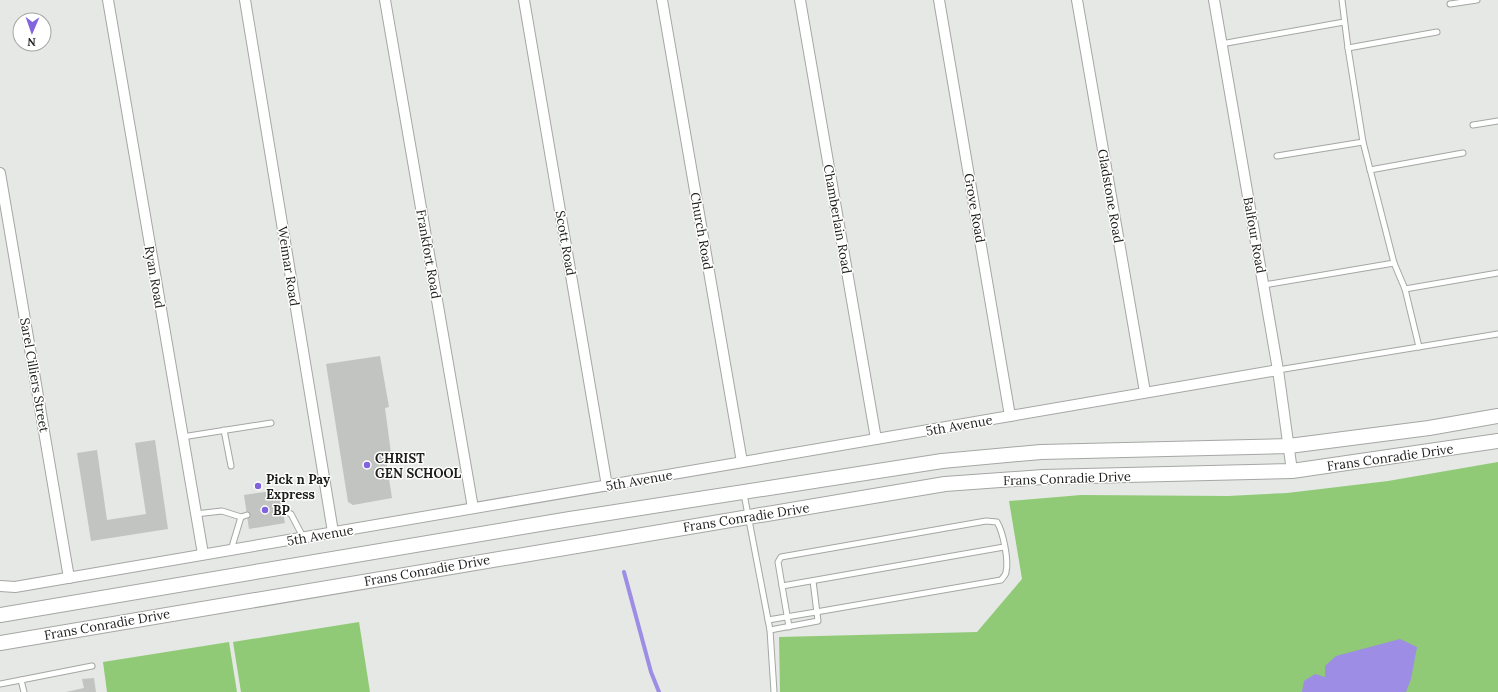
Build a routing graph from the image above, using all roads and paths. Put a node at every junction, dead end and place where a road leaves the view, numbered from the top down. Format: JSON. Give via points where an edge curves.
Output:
{"nodes":[{"id":1,"x":108,"y":0,"type":"edge"},
{"id":2,"x":245,"y":0,"type":"edge"},
{"id":3,"x":385,"y":0,"type":"edge"},
{"id":4,"x":524,"y":0,"type":"edge"},
{"id":5,"x":662,"y":0,"type":"edge"},
{"id":6,"x":800,"y":0,"type":"edge"},
{"id":7,"x":939,"y":0,"type":"edge"},
{"id":8,"x":1077,"y":0,"type":"edge"},
{"id":9,"x":1214,"y":0,"type":"edge"},
{"id":10,"x":1342,"y":0,"type":"edge"},
{"id":11,"x":1477,"y":0,"type":"edge"},
{"id":12,"x":1450,"y":4,"type":"dead end"},
{"id":13,"x":1344,"y":22,"type":"junction"},
{"id":14,"x":1437,"y":32,"type":"dead end"},
{"id":15,"x":1221,"y":44,"type":"junction"},
{"id":16,"x":1348,"y":48,"type":"junction"},
{"id":17,"x":1498,"y":120,"type":"edge"},
{"id":18,"x":1473,"y":125,"type":"dead end"},
{"id":19,"x":1363,"y":142,"type":"junction"},
{"id":20,"x":1463,"y":153,"type":"dead end"},
{"id":21,"x":1277,"y":156,"type":"dead end"},
{"id":22,"x":1370,"y":170,"type":"junction"},
{"id":23,"x":0,"y":173,"type":"edge"},
{"id":24,"x":1394,"y":263,"type":"junction"},
{"id":25,"x":1498,"y":273,"type":"edge"},
{"id":26,"x":1264,"y":285,"type":"junction"},
{"id":27,"x":1405,"y":289,"type":"junction"},
{"id":28,"x":1498,"y":334,"type":"edge"},
{"id":29,"x":1419,"y":347,"type":"junction"},
{"id":30,"x":1278,"y":370,"type":"junction"},
{"id":31,"x":1145,"y":392,"type":"junction"},
{"id":32,"x":1010,"y":416,"type":"junction"},
{"id":33,"x":1498,"y":416,"type":"edge"},
{"id":34,"x":271,"y":423,"type":"dead end"},
{"id":35,"x":224,"y":430,"type":"junction"},
{"id":36,"x":182,"y":437,"type":"junction"},
{"id":37,"x":876,"y":439,"type":"junction"},
{"id":38,"x":1498,"y":441,"type":"edge"},
{"id":39,"x":1289,"y":446,"type":"junction"},
{"id":40,"x":742,"y":462,"type":"junction"},
{"id":41,"x":231,"y":466,"type":"dead end"},
{"id":42,"x":1292,"y":471,"type":"junction"},
{"id":43,"x":607,"y":486,"type":"junction"},
{"id":44,"x":744,"y":492,"type":"junction"},
{"id":45,"x":473,"y":508,"type":"junction"},
{"id":46,"x":282,"y":510,"type":"dead end"},
{"id":47,"x":196,"y":514,"type":"junction"},
{"id":48,"x":247,"y":515,"type":"dead end"},
{"id":49,"x":747,"y":516,"type":"junction"},
{"id":50,"x":240,"y":517,"type":"junction"},
{"id":51,"x":333,"y":532,"type":"junction"},
{"id":52,"x":303,"y":537,"type":"junction"},
{"id":53,"x":1004,"y":547,"type":"junction"},
{"id":54,"x":231,"y":550,"type":"junction"},
{"id":55,"x":203,"y":554,"type":"junction"},
{"id":56,"x":69,"y":578,"type":"junction"},
{"id":57,"x":813,"y":581,"type":"junction"},
{"id":58,"x":0,"y":586,"type":"edge"},
{"id":59,"x":782,"y":586,"type":"junction"},
{"id":60,"x":816,"y":612,"type":"junction"},
{"id":61,"x":0,"y":615,"type":"edge"},
{"id":62,"x":786,"y":617,"type":"junction"},
{"id":63,"x":768,"y":620,"type":"junction"},
{"id":64,"x":789,"y":627,"type":"junction"},
{"id":65,"x":770,"y":630,"type":"junction"},
{"id":66,"x":0,"y":643,"type":"edge"},
{"id":67,"x":92,"y":666,"type":"dead end"},
{"id":68,"x":21,"y":680,"type":"junction"},
{"id":69,"x":0,"y":684,"type":"edge"},
{"id":70,"x":24,"y":692,"type":"edge"},
{"id":71,"x":774,"y":692,"type":"edge"}],
"edges":[{"from":1,"to":36,"type":"street","name":"Ryan Road"},
{"from":2,"to":51,"type":"street","name":"Weimar Road"},
{"from":3,"to":45,"type":"street","name":"Frankfort Road"},
{"from":4,"to":43,"type":"street","name":"Scott Road"},
{"from":5,"to":40,"type":"street","name":"Church Road"},
{"from":6,"to":37,"type":"street","name":"Chamberlain Road"},
{"from":7,"to":32,"type":"street","name":"Grove Road"},
{"from":8,"to":31,"type":"street","name":"Gladstone Road"},
{"from":9,"to":15,"type":"street","name":"Balfour Road"},
{"from":10,"to":13,"type":"lane"},
{"from":11,"to":12,"type":"lane"},
{"from":13,"to":15,"type":"lane"},
{"from":13,"to":16,"type":"lane"},
{"from":14,"to":16,"type":"lane"},
{"from":15,"to":26,"type":"street","name":"Balfour Road"},
{"from":16,"to":19,"type":"lane"},
{"from":17,"to":18,"type":"lane"},
{"from":19,"to":21,"type":"lane"},
{"from":19,"to":22,"type":"lane"},
{"from":20,"to":22,"type":"lane"},
{"from":22,"to":24,"type":"lane"},
{"from":23,"to":56,"type":"street","name":"Sarel Cilliers Street"},
{"from":24,"to":26,"type":"lane"},
{"from":24,"to":27,"type":"lane"},
{"from":25,"to":27,"type":"lane"},
{"from":26,"to":30,"type":"street","name":"Balfour Road"},
{"from":27,"to":29,"type":"lane"},
{"from":28,"to":29,"type":"lane"},
{"from":29,"to":30,"type":"lane"},
{"from":30,"to":31,"type":"street","name":"5th Avenue"},
{"from":30,"to":39,"type":"street","name":"Balfour Road"},
{"from":31,"to":32,"type":"street","name":"5th Avenue"},
{"from":32,"to":37,"type":"street","name":"5th Avenue"},
{"from":33,"to":39,"type":"main road","name":"Frans Conradie Drive","via":[[1429,428]]},
{"from":34,"to":35,"type":"lane"},
{"from":35,"to":36,"type":"lane"},
{"from":35,"to":41,"type":"lane"},
{"from":36,"to":47,"type":"street","name":"Ryan Road"},
{"from":37,"to":40,"type":"street","name":"5th Avenue"},
{"from":38,"to":42,"type":"main road","name":"Frans Conradie Drive"},
{"from":39,"to":42,"type":"street","name":"Balfour Road"},
{"from":39,"to":44,"type":"main road","name":"Frans Conradie Drive","via":[[1041,452],[942,461]]},
{"from":40,"to":43,"type":"street","name":"5th Avenue"},
{"from":42,"to":49,"type":"main road","name":"Frans Conradie Drive","via":[[1043,477],[945,484]]},
{"from":43,"to":45,"type":"street","name":"5th Avenue"},
{"from":44,"to":49,"type":"lane"},
{"from":44,"to":61,"type":"main road","name":"Frans Conradie Drive","via":[[562,520]]},
{"from":45,"to":51,"type":"street","name":"5th Avenue"},
{"from":46,"to":52,"type":"lane","via":[[291,514]]},
{"from":47,"to":50,"type":"lane","via":[[222,511]]},
{"from":47,"to":55,"type":"street","name":"Ryan Road"},
{"from":48,"to":50,"type":"lane"},
{"from":49,"to":63,"type":"lane"},
{"from":49,"to":66,"type":"main road","name":"Frans Conradie Drive"},
{"from":50,"to":54,"type":"lane"},
{"from":51,"to":52,"type":"street","name":"5th Avenue"},
{"from":52,"to":54,"type":"street","name":"5th Avenue"},
{"from":53,"to":57,"type":"lane"},
{"from":53,"to":59,"type":"lane","via":[[1000,528],[997,522],[991,520],[872,540],[781,557],[778,562]]},
{"from":53,"to":60,"type":"lane","via":[[1006,573],[1001,580]]},
{"from":54,"to":55,"type":"street","name":"5th Avenue"},
{"from":55,"to":56,"type":"street","name":"5th Avenue"},
{"from":56,"to":58,"type":"street","name":"5th Avenue","via":[[15,587]]},
{"from":57,"to":59,"type":"lane"},
{"from":57,"to":60,"type":"lane"},
{"from":59,"to":62,"type":"lane"},
{"from":60,"to":62,"type":"lane"},
{"from":60,"to":64,"type":"lane","via":[[818,622]]},
{"from":62,"to":63,"type":"lane"},
{"from":62,"to":64,"type":"lane"},
{"from":63,"to":65,"type":"lane"},
{"from":64,"to":65,"type":"lane"},
{"from":65,"to":71,"type":"lane"},
{"from":67,"to":68,"type":"lane"},
{"from":68,"to":69,"type":"lane"},
{"from":68,"to":70,"type":"lane"}]}
